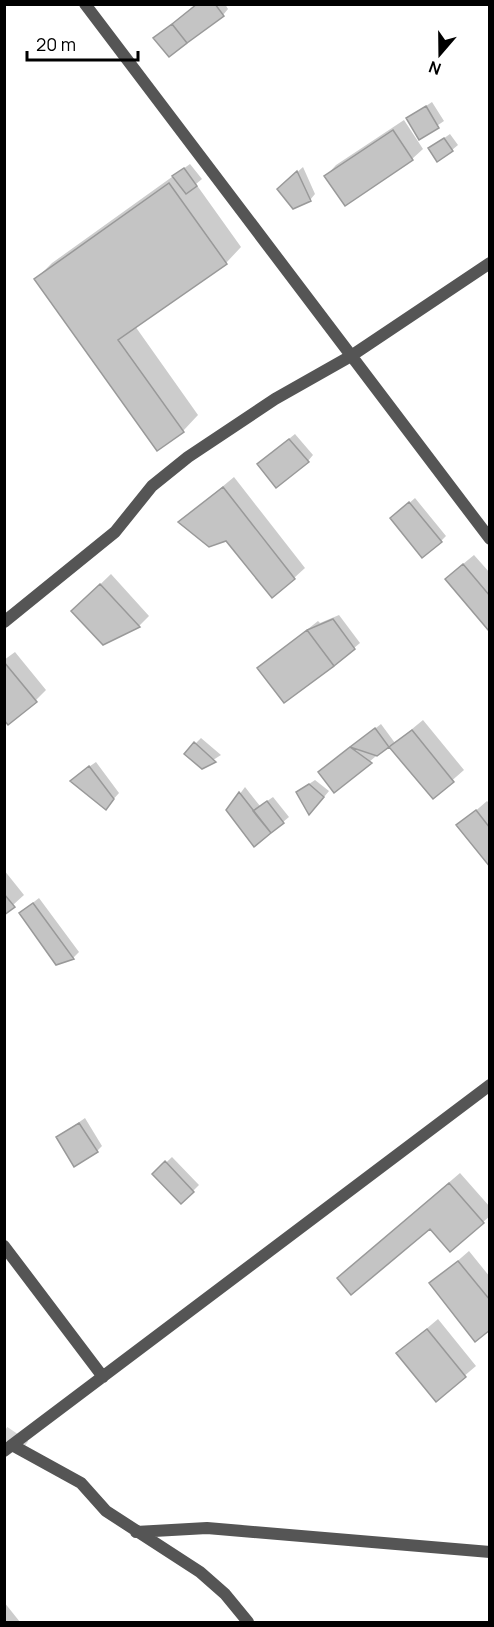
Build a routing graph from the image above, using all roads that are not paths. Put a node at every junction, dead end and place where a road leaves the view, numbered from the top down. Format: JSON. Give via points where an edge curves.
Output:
{"nodes":[{"id":1,"x":85,"y":4,"type":"edge"},
{"id":2,"x":489,"y":263,"type":"edge"},
{"id":3,"x":351,"y":356,"type":"junction"},
{"id":4,"x":489,"y":539,"type":"edge"},
{"id":5,"x":4,"y":622,"type":"edge"},
{"id":6,"x":489,"y":1085,"type":"edge"},
{"id":7,"x":4,"y":1246,"type":"edge"},
{"id":8,"x":103,"y":1377,"type":"junction"},
{"id":9,"x":8,"y":1448,"type":"edge"},
{"id":10,"x":136,"y":1532,"type":"junction"},
{"id":11,"x":489,"y":1552,"type":"edge"},
{"id":12,"x":248,"y":1623,"type":"edge"}],
"edges":[{"from":1,"to":3,"type":"street"},
{"from":2,"to":3,"type":"street"},
{"from":3,"to":4,"type":"street"},
{"from":3,"to":5,"type":"street","via":[[275,399],[188,457],[152,486],[115,532]]},
{"from":6,"to":8,"type":"street"},
{"from":7,"to":8,"type":"street"},
{"from":8,"to":9,"type":"street"},
{"from":9,"to":10,"type":"street","via":[[47,1461],[81,1483],[106,1510]]},
{"from":10,"to":11,"type":"street","via":[[207,1528]]},
{"from":10,"to":12,"type":"street","via":[[200,1572],[225,1594]]}]}
